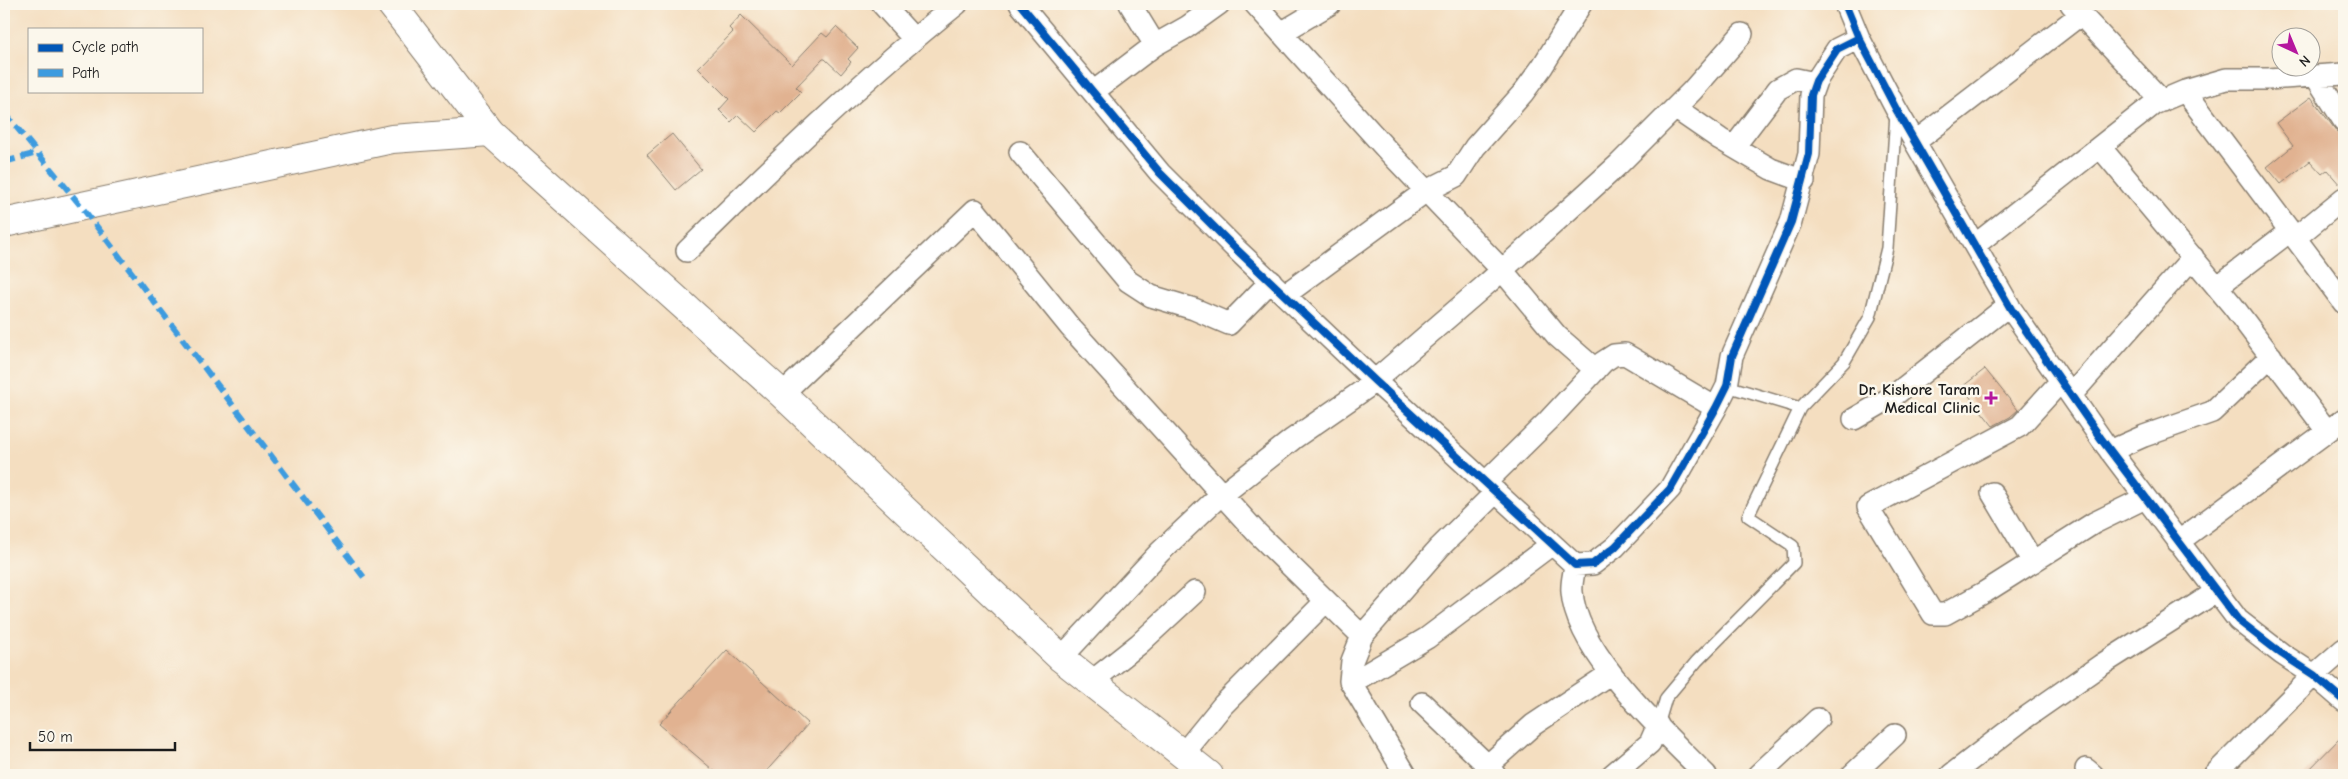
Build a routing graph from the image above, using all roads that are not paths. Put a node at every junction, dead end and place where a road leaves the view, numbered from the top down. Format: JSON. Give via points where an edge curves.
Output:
{"nodes":[{"id":1,"x":391,"y":4,"type":"edge"},
{"id":2,"x":882,"y":4,"type":"edge"},
{"id":3,"x":957,"y":4,"type":"edge"},
{"id":4,"x":1020,"y":4,"type":"edge"},
{"id":5,"x":1130,"y":4,"type":"edge"},
{"id":6,"x":1219,"y":4,"type":"edge"},
{"id":7,"x":1255,"y":4,"type":"edge"},
{"id":8,"x":1330,"y":4,"type":"edge"},
{"id":9,"x":1581,"y":4,"type":"edge"},
{"id":10,"x":1845,"y":4,"type":"edge"},
{"id":11,"x":2075,"y":9,"type":"edge"},
{"id":12,"x":1281,"y":33,"type":"junction"},
{"id":13,"x":1742,"y":34,"type":"dead end"},
{"id":14,"x":1859,"y":38,"type":"junction"},
{"id":15,"x":914,"y":39,"type":"junction"},
{"id":16,"x":1155,"y":45,"type":"junction"},
{"id":17,"x":2344,"y":74,"type":"edge"},
{"id":18,"x":2320,"y":76,"type":"edge"},
{"id":19,"x":2270,"y":78,"type":"edge"},
{"id":20,"x":2317,"y":78,"type":"edge"},
{"id":21,"x":1815,"y":83,"type":"junction"},
{"id":22,"x":2185,"y":91,"type":"junction"},
{"id":23,"x":1093,"y":92,"type":"junction"},
{"id":24,"x":2162,"y":101,"type":"junction"},
{"id":25,"x":1675,"y":108,"type":"junction"},
{"id":26,"x":1896,"y":109,"type":"junction"},
{"id":27,"x":2344,"y":121,"type":"edge"},
{"id":28,"x":490,"y":132,"type":"junction"},
{"id":29,"x":1916,"y":142,"type":"junction"},
{"id":30,"x":1734,"y":147,"type":"junction"},
{"id":31,"x":2100,"y":147,"type":"junction"},
{"id":32,"x":1020,"y":152,"type":"dead end"},
{"id":33,"x":1804,"y":181,"type":"junction"},
{"id":34,"x":1426,"y":191,"type":"junction"},
{"id":35,"x":2344,"y":198,"type":"edge"},
{"id":36,"x":4,"y":223,"type":"edge"},
{"id":37,"x":2292,"y":235,"type":"junction"},
{"id":38,"x":1975,"y":246,"type":"junction"},
{"id":39,"x":687,"y":251,"type":"dead end"},
{"id":40,"x":2193,"y":257,"type":"junction"},
{"id":41,"x":1502,"y":270,"type":"junction"},
{"id":42,"x":1278,"y":287,"type":"junction"},
{"id":43,"x":2217,"y":287,"type":"junction"},
{"id":44,"x":2344,"y":303,"type":"edge"},
{"id":45,"x":2009,"y":305,"type":"junction"},
{"id":46,"x":2272,"y":356,"type":"junction"},
{"id":47,"x":1596,"y":370,"type":"junction"},
{"id":48,"x":1375,"y":381,"type":"junction"},
{"id":49,"x":1727,"y":386,"type":"junction"},
{"id":50,"x":2066,"y":388,"type":"junction"},
{"id":51,"x":782,"y":394,"type":"junction"},
{"id":52,"x":1716,"y":408,"type":"junction"},
{"id":53,"x":1800,"y":408,"type":"junction"},
{"id":54,"x":1854,"y":419,"type":"dead end"},
{"id":55,"x":2336,"y":425,"type":"edge"},
{"id":56,"x":2110,"y":451,"type":"junction"},
{"id":57,"x":1490,"y":487,"type":"junction"},
{"id":58,"x":1992,"y":493,"type":"dead end"},
{"id":59,"x":1222,"y":495,"type":"junction"},
{"id":60,"x":2145,"y":498,"type":"junction"},
{"id":61,"x":2178,"y":542,"type":"junction"},
{"id":62,"x":1552,"y":544,"type":"junction"},
{"id":63,"x":2032,"y":562,"type":"junction"},
{"id":64,"x":1575,"y":565,"type":"junction"},
{"id":65,"x":1195,"y":592,"type":"dead end"},
{"id":66,"x":2216,"y":592,"type":"junction"},
{"id":67,"x":1326,"y":601,"type":"junction"},
{"id":68,"x":1362,"y":636,"type":"junction"},
{"id":69,"x":2344,"y":649,"type":"edge"},
{"id":70,"x":1061,"y":658,"type":"junction"},
{"id":71,"x":1611,"y":673,"type":"junction"},
{"id":72,"x":2314,"y":674,"type":"junction"},
{"id":73,"x":1091,"y":682,"type":"junction"},
{"id":74,"x":1351,"y":683,"type":"junction"},
{"id":75,"x":2344,"y":701,"type":"edge"},
{"id":76,"x":1422,"y":703,"type":"dead end"},
{"id":77,"x":1818,"y":719,"type":"dead end"},
{"id":78,"x":1658,"y":725,"type":"junction"},
{"id":79,"x":1895,"y":735,"type":"dead end"},
{"id":80,"x":1183,"y":754,"type":"junction"},
{"id":81,"x":1491,"y":770,"type":"edge"},
{"id":82,"x":1209,"y":775,"type":"edge"},
{"id":83,"x":1406,"y":775,"type":"edge"},
{"id":84,"x":1612,"y":775,"type":"edge"},
{"id":85,"x":1706,"y":775,"type":"edge"},
{"id":86,"x":1758,"y":775,"type":"edge"},
{"id":87,"x":1852,"y":775,"type":"edge"},
{"id":88,"x":1951,"y":775,"type":"edge"},
{"id":89,"x":2214,"y":775,"type":"edge"}],
"edges":[{"from":1,"to":28,"type":"main road"},
{"from":2,"to":15,"type":"street"},
{"from":3,"to":15,"type":"street"},
{"from":4,"to":23,"type":"street"},
{"from":5,"to":16,"type":"street"},
{"from":6,"to":16,"type":"street"},
{"from":7,"to":12,"type":"street"},
{"from":8,"to":12,"type":"street"},
{"from":9,"to":34,"type":"street","via":[[1542,67],[1475,147],[1456,176]]},
{"from":10,"to":14,"type":"street"},
{"from":11,"to":24,"type":"street"},
{"from":11,"to":29,"type":"street"},
{"from":12,"to":34,"type":"street"},
{"from":13,"to":25,"type":"street"},
{"from":14,"to":21,"type":"street","via":[[1837,49]]},
{"from":14,"to":26,"type":"street"},
{"from":15,"to":39,"type":"street","via":[[790,148]]},
{"from":16,"to":23,"type":"street"},
{"from":17,"to":18,"type":"street"},
{"from":19,"to":22,"type":"street","via":[[2226,79]]},
{"from":20,"to":27,"type":"street"},
{"from":21,"to":30,"type":"street","via":[[1796,79],[1778,90]]},
{"from":21,"to":33,"type":"street","via":[[1811,95],[1809,154]]},
{"from":22,"to":24,"type":"street"},
{"from":22,"to":37,"type":"street"},
{"from":23,"to":42,"type":"street","via":[[1160,173]]},
{"from":24,"to":31,"type":"street"},
{"from":25,"to":30,"type":"street"},
{"from":25,"to":41,"type":"street","via":[[1618,165]]},
{"from":26,"to":29,"type":"street"},
{"from":26,"to":53,"type":"lane","via":[[1887,248],[1870,317],[1844,362]]},
{"from":28,"to":36,"type":"main road","via":[[392,139]]},
{"from":28,"to":51,"type":"main road"},
{"from":29,"to":38,"type":"street"},
{"from":30,"to":33,"type":"street","via":[[1770,169]]},
{"from":31,"to":38,"type":"street"},
{"from":31,"to":40,"type":"street"},
{"from":32,"to":42,"type":"street","via":[[1128,281],[1151,296],[1229,324]]},
{"from":33,"to":49,"type":"street","via":[[1791,222],[1732,356]]},
{"from":34,"to":41,"type":"street"},
{"from":34,"to":42,"type":"street"},
{"from":35,"to":37,"type":"street"},
{"from":37,"to":43,"type":"street"},
{"from":37,"to":44,"type":"street"},
{"from":38,"to":45,"type":"street"},
{"from":40,"to":43,"type":"street"},
{"from":40,"to":50,"type":"street"},
{"from":41,"to":47,"type":"street","via":[[1557,336]]},
{"from":41,"to":48,"type":"street"},
{"from":42,"to":48,"type":"street"},
{"from":43,"to":46,"type":"street"},
{"from":45,"to":50,"type":"street"},
{"from":45,"to":54,"type":"street","via":[[1892,396]]},
{"from":46,"to":55,"type":"street"},
{"from":46,"to":56,"type":"street","via":[[2212,412]]},
{"from":47,"to":52,"type":"street","via":[[1614,355],[1625,354]]},
{"from":47,"to":57,"type":"street"},
{"from":48,"to":57,"type":"street"},
{"from":48,"to":59,"type":"street"},
{"from":49,"to":52,"type":"street"},
{"from":49,"to":53,"type":"lane"},
{"from":50,"to":56,"type":"street"},
{"from":50,"to":63,"type":"street","via":[[2020,426],[1868,508],[1933,614],[1945,614]]},
{"from":51,"to":59,"type":"street","via":[[975,210],[1070,326]]},
{"from":51,"to":70,"type":"main road"},
{"from":52,"to":64,"type":"street","via":[[1670,490],[1615,548],[1593,564]]},
{"from":53,"to":78,"type":"lane","via":[[1748,516],[1793,546],[1794,563],[1697,661],[1666,698]]},
{"from":55,"to":61,"type":"street"},
{"from":56,"to":60,"type":"street"},
{"from":57,"to":62,"type":"street"},
{"from":57,"to":68,"type":"street"},
{"from":58,"to":63,"type":"street"},
{"from":59,"to":67,"type":"street"},
{"from":59,"to":70,"type":"street","via":[[1160,552]]},
{"from":60,"to":61,"type":"street"},
{"from":60,"to":63,"type":"street","via":[[2094,522]]},
{"from":61,"to":66,"type":"street"},
{"from":62,"to":64,"type":"street"},
{"from":62,"to":74,"type":"street","via":[[1427,638]]},
{"from":64,"to":71,"type":"street","via":[[1572,592],[1580,626],[1598,658]]},
{"from":65,"to":73,"type":"street","via":[[1139,644]]},
{"from":66,"to":72,"type":"street","via":[[2238,620]]},
{"from":66,"to":88,"type":"street","via":[[2093,671]]},
{"from":67,"to":68,"type":"street"},
{"from":67,"to":80,"type":"street","via":[[1222,705]]},
{"from":68,"to":74,"type":"street","via":[[1352,662]]},
{"from":69,"to":72,"type":"street"},
{"from":70,"to":73,"type":"main road"},
{"from":71,"to":78,"type":"street"},
{"from":71,"to":81,"type":"street","via":[[1533,725]]},
{"from":72,"to":75,"type":"street"},
{"from":72,"to":89,"type":"street"},
{"from":73,"to":80,"type":"main road"},
{"from":74,"to":83,"type":"street"},
{"from":76,"to":81,"type":"street"},
{"from":77,"to":86,"type":"street"},
{"from":78,"to":84,"type":"street","via":[[1650,743]]},
{"from":78,"to":85,"type":"street"},
{"from":79,"to":87,"type":"street"},
{"from":80,"to":82,"type":"main road"}]}
